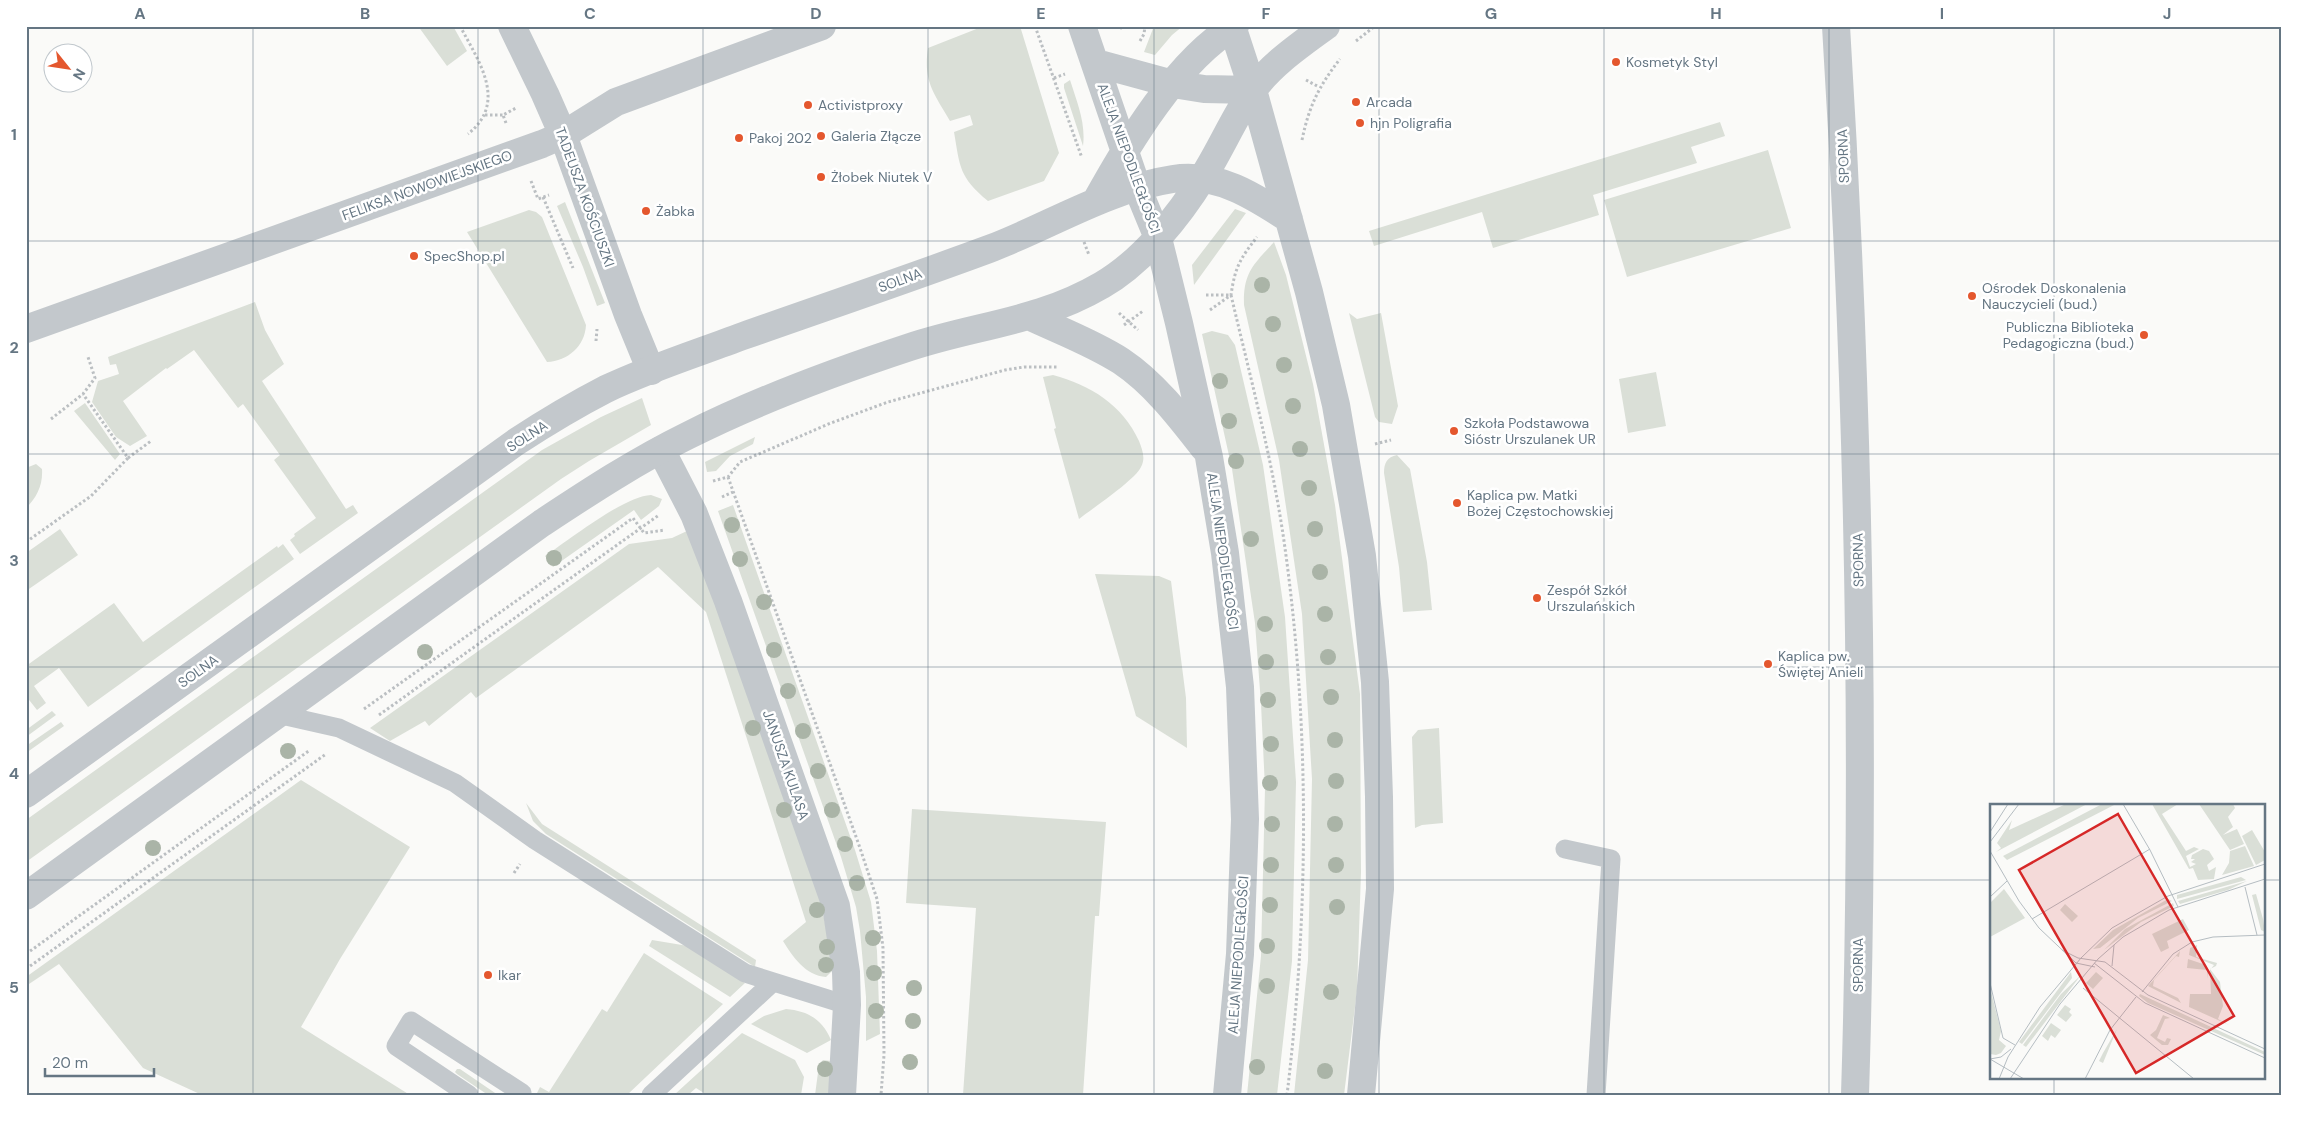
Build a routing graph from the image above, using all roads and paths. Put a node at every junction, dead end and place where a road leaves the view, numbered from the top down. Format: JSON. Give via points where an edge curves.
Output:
{"nodes":[{"id":1,"x":460,"y":26,"type":"edge"},
{"id":2,"x":512,"y":26,"type":"edge"},
{"id":3,"x":822,"y":26,"type":"edge"},
{"id":4,"x":1035,"y":26,"type":"edge"},
{"id":5,"x":1082,"y":26,"type":"edge"},
{"id":6,"x":1145,"y":26,"type":"edge"},
{"id":7,"x":1326,"y":26,"type":"edge"},
{"id":8,"x":1375,"y":26,"type":"edge"},
{"id":9,"x":1836,"y":26,"type":"edge"},
{"id":10,"x":1233,"y":27,"type":"edge"},
{"id":11,"x":1353,"y":45,"type":"dead end"},
{"id":12,"x":1136,"y":48,"type":"dead end"},
{"id":13,"x":1346,"y":52,"type":"dead end"},
{"id":14,"x":1096,"y":62,"type":"junction"},
{"id":15,"x":1304,"y":79,"type":"dead end"},
{"id":16,"x":1173,"y":84,"type":"junction"},
{"id":17,"x":1319,"y":87,"type":"junction"},
{"id":18,"x":1253,"y":90,"type":"junction"},
{"id":19,"x":524,"y":104,"type":"dead end"},
{"id":20,"x":485,"y":114,"type":"junction"},
{"id":21,"x":502,"y":115,"type":"junction"},
{"id":22,"x":509,"y":131,"type":"dead end"},
{"id":23,"x":467,"y":134,"type":"dead end"},
{"id":24,"x":562,"y":135,"type":"junction"},
{"id":25,"x":1302,"y":144,"type":"dead end"},
{"id":26,"x":1125,"y":149,"type":"junction"},
{"id":27,"x":1083,"y":160,"type":"dead end"},
{"id":28,"x":1203,"y":178,"type":"junction"},
{"id":29,"x":532,"y":185,"type":"dead end"},
{"id":30,"x":1137,"y":187,"type":"junction"},
{"id":31,"x":555,"y":193,"type":"dead end"},
{"id":32,"x":543,"y":197,"type":"junction"},
{"id":33,"x":1096,"y":201,"type":"junction"},
{"id":34,"x":1289,"y":219,"type":"junction"},
{"id":35,"x":1260,"y":233,"type":"dead end"},
{"id":36,"x":1082,"y":237,"type":"dead end"},
{"id":37,"x":1158,"y":238,"type":"junction"},
{"id":38,"x":1090,"y":258,"type":"dead end"},
{"id":39,"x":574,"y":270,"type":"dead end"},
{"id":40,"x":1203,"y":295,"type":"dead end"},
{"id":41,"x":1231,"y":295,"type":"junction"},
{"id":42,"x":1142,"y":303,"type":"dead end"},
{"id":43,"x":1116,"y":310,"type":"dead end"},
{"id":44,"x":1206,"y":312,"type":"dead end"},
{"id":45,"x":1031,"y":317,"type":"junction"},
{"id":46,"x":1129,"y":322,"type":"junction"},
{"id":47,"x":597,"y":328,"type":"dead end"},
{"id":48,"x":26,"y":329,"type":"edge"},
{"id":49,"x":1118,"y":330,"type":"dead end"},
{"id":50,"x":1142,"y":334,"type":"dead end"},
{"id":51,"x":596,"y":341,"type":"dead end"},
{"id":52,"x":88,"y":357,"type":"dead end"},
{"id":53,"x":1068,"y":369,"type":"dead end"},
{"id":54,"x":651,"y":371,"type":"junction"},
{"id":55,"x":83,"y":394,"type":"junction"},
{"id":56,"x":51,"y":419,"type":"dead end"},
{"id":57,"x":1391,"y":440,"type":"dead end"},
{"id":58,"x":151,"y":441,"type":"dead end"},
{"id":59,"x":1372,"y":444,"type":"dead end"},
{"id":60,"x":661,"y":450,"type":"junction"},
{"id":61,"x":1208,"y":453,"type":"junction"},
{"id":62,"x":128,"y":458,"type":"junction"},
{"id":63,"x":707,"y":483,"type":"dead end"},
{"id":64,"x":670,"y":529,"type":"dead end"},
{"id":65,"x":26,"y":542,"type":"edge"},
{"id":66,"x":278,"y":714,"type":"junction"},
{"id":67,"x":339,"y":728,"type":"junction"},
{"id":68,"x":26,"y":794,"type":"edge"},
{"id":69,"x":1565,"y":849,"type":"dead end"},
{"id":70,"x":26,"y":896,"type":"edge"},
{"id":71,"x":26,"y":954,"type":"edge"},
{"id":72,"x":772,"y":982,"type":"junction"},
{"id":73,"x":847,"y":1005,"type":"junction"},
{"id":74,"x":522,"y":1093,"type":"dead end"},
{"id":75,"x":469,"y":1095,"type":"edge"},
{"id":76,"x":651,"y":1095,"type":"edge"},
{"id":77,"x":842,"y":1095,"type":"edge"},
{"id":78,"x":1226,"y":1095,"type":"edge"},
{"id":79,"x":1288,"y":1095,"type":"edge"},
{"id":80,"x":1361,"y":1095,"type":"edge"},
{"id":81,"x":1596,"y":1095,"type":"edge"},
{"id":82,"x":1855,"y":1095,"type":"edge"}],
"edges":[{"from":1,"to":20,"type":"path","via":[[488,87],[489,101]]},
{"from":2,"to":24,"type":"street","name":"TADEUSZA KOŚCIUSZKI"},
{"from":3,"to":24,"type":"street","name":"FELIKSA NOWOWIEJSKIEGO","via":[[616,102]]},
{"from":4,"to":27,"type":"path"},
{"from":5,"to":14,"type":"street","name":"ALEJA NIEPODLEGŁOŚCI"},
{"from":6,"to":12,"type":"path"},
{"from":7,"to":18,"type":"street","via":[[1272,69]]},
{"from":8,"to":11,"type":"path"},
{"from":9,"to":82,"type":"street","name":"SPORNA","via":[[1858,502],[1860,726]]},
{"from":10,"to":16,"type":"street","via":[[1202,51]]},
{"from":10,"to":18,"type":"street"},
{"from":13,"to":17,"type":"path"},
{"from":14,"to":16,"type":"street"},
{"from":14,"to":26,"type":"street","name":"ALEJA NIEPODLEGŁOŚCI"},
{"from":15,"to":17,"type":"path"},
{"from":16,"to":18,"type":"street","via":[[1204,89]]},
{"from":16,"to":26,"type":"street"},
{"from":17,"to":25,"type":"path","via":[[1307,115]]},
{"from":18,"to":28,"type":"street"},
{"from":18,"to":34,"type":"street"},
{"from":19,"to":21,"type":"path"},
{"from":20,"to":21,"type":"path"},
{"from":20,"to":23,"type":"path","via":[[478,126]]},
{"from":21,"to":22,"type":"path"},
{"from":24,"to":48,"type":"street","name":"FELIKSA NOWOWIEJSKIEGO"},
{"from":24,"to":54,"type":"street","name":"TADEUSZA KOŚCIUSZKI"},
{"from":26,"to":30,"type":"street","name":"ALEJA NIEPODLEGŁOŚCI"},
{"from":26,"to":33,"type":"street"},
{"from":28,"to":30,"type":"street","name":"SOLNA","via":[[1174,178]]},
{"from":28,"to":34,"type":"street","name":"SOLNA","via":[[1249,193]]},
{"from":28,"to":37,"type":"street"},
{"from":29,"to":32,"type":"path","via":[[538,199]]},
{"from":30,"to":33,"type":"street","name":"SOLNA"},
{"from":30,"to":37,"type":"street","name":"ALEJA NIEPODLEGŁOŚCI"},
{"from":31,"to":32,"type":"path"},
{"from":32,"to":39,"type":"path"},
{"from":33,"to":54,"type":"street","name":"SOLNA","via":[[991,248]]},
{"from":34,"to":80,"type":"street","via":[[1347,460],[1362,556],[1375,682],[1380,889]]},
{"from":35,"to":41,"type":"path","via":[[1240,260],[1234,273]]},
{"from":36,"to":38,"type":"path"},
{"from":37,"to":45,"type":"street","via":[[1103,284]]},
{"from":37,"to":61,"type":"street","name":"ALEJA NIEPODLEGŁOŚCI"},
{"from":40,"to":41,"type":"path"},
{"from":41,"to":44,"type":"path"},
{"from":41,"to":79,"type":"path","via":[[1266,442],[1284,539],[1294,626],[1304,827],[1300,942]]},
{"from":42,"to":46,"type":"path","via":[[1146,309]]},
{"from":43,"to":46,"type":"path"},
{"from":45,"to":60,"type":"street","via":[[913,346],[838,372],[739,412]]},
{"from":45,"to":61,"type":"street","via":[[1093,346],[1134,371],[1176,413]]},
{"from":46,"to":49,"type":"path"},
{"from":46,"to":50,"type":"path"},
{"from":47,"to":51,"type":"path"},
{"from":52,"to":55,"type":"path","via":[[95,378]]},
{"from":53,"to":63,"type":"path","via":[[1024,366],[888,402],[740,462],[728,476]]},
{"from":54,"to":68,"type":"street","name":"SOLNA","via":[[606,389],[516,442]]},
{"from":55,"to":56,"type":"path"},
{"from":55,"to":62,"type":"path"},
{"from":57,"to":59,"type":"path"},
{"from":58,"to":62,"type":"path"},
{"from":60,"to":66,"type":"street","via":[[542,523]]},
{"from":60,"to":73,"type":"street","name":"JANUSZA KULASA","via":[[694,514],[728,601],[836,906],[846,972]]},
{"from":61,"to":78,"type":"street","name":"ALEJA NIEPODLEGŁOŚCI","via":[[1234,622],[1244,754],[1240,954]]},
{"from":62,"to":65,"type":"path","via":[[91,496]]},
{"from":64,"to":67,"type":"path","via":[[644,532],[633,518]]},
{"from":66,"to":67,"type":"lane"},
{"from":66,"to":70,"type":"street"},
{"from":67,"to":71,"type":"path"},
{"from":67,"to":72,"type":"lane","via":[[455,783],[535,840],[745,974]]},
{"from":69,"to":81,"type":"lane","via":[[1611,859]]},
{"from":72,"to":73,"type":"lane"},
{"from":72,"to":76,"type":"lane"},
{"from":73,"to":77,"type":"street","name":"JANUSZA KULASA"},
{"from":74,"to":75,"type":"lane","via":[[411,1021],[396,1046]]}]}
